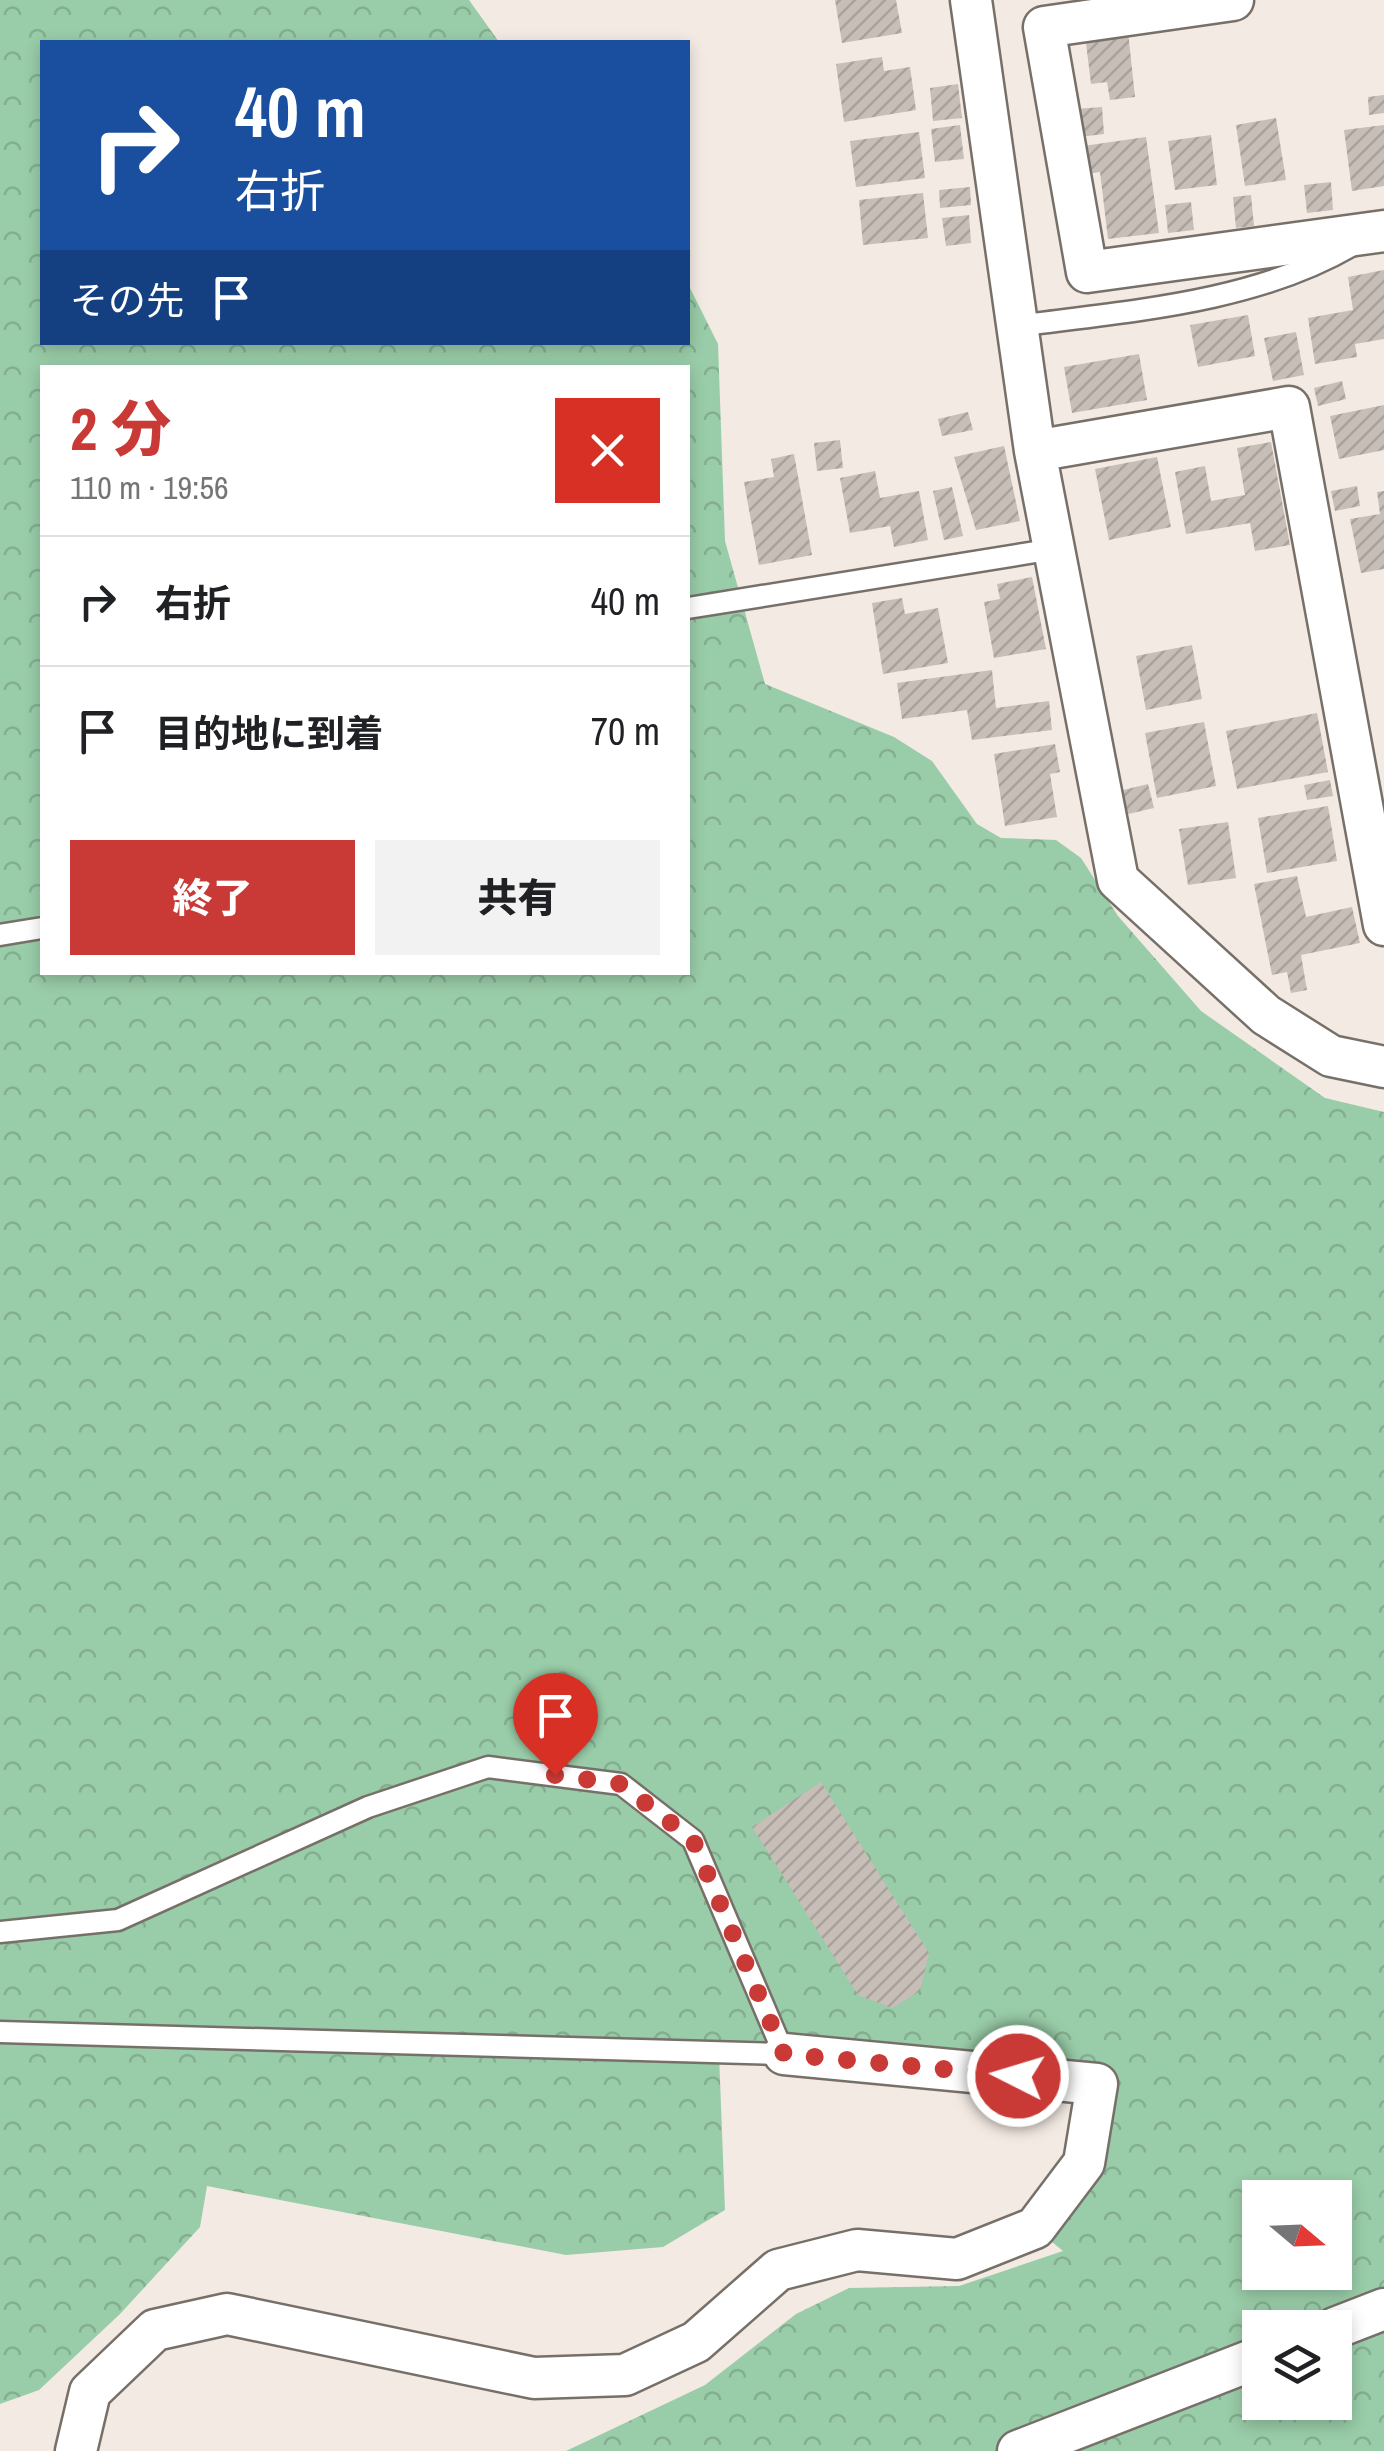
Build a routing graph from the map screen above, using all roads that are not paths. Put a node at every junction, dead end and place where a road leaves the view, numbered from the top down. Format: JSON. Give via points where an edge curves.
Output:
{"nodes":[{"id":1,"x":971,"y":0,"type":"edge"},
{"id":2,"x":1232,"y":0,"type":"edge"},
{"id":3,"x":1379,"y":232,"type":"edge"},
{"id":4,"x":1017,"y":326,"type":"junction"},
{"id":5,"x":1034,"y":451,"type":"junction"},
{"id":6,"x":1054,"y":549,"type":"junction"},
{"id":7,"x":690,"y":608,"type":"edge"},
{"id":8,"x":1384,"y":925,"type":"edge"},
{"id":9,"x":40,"y":928,"type":"edge"},
{"id":10,"x":0,"y":934,"type":"edge"},
{"id":11,"x":1384,"y":1067,"type":"edge"},
{"id":12,"x":0,"y":1932,"type":"edge"},
{"id":13,"x":0,"y":2032,"type":"edge"},
{"id":14,"x":784,"y":2054,"type":"junction"},
{"id":15,"x":1384,"y":2309,"type":"edge"},
{"id":16,"x":1352,"y":2321,"type":"edge"},
{"id":17,"x":1242,"y":2364,"type":"edge"},
{"id":18,"x":76,"y":2451,"type":"edge"},
{"id":19,"x":1018,"y":2451,"type":"edge"}],
"edges":[{"from":1,"to":4,"type":"street"},
{"from":2,"to":3,"type":"street","via":[[1044,27],[1087,272]]},
{"from":3,"to":4,"type":"lane","via":[[1316,266],[1175,305]]},
{"from":4,"to":5,"type":"street"},
{"from":5,"to":6,"type":"street"},
{"from":5,"to":8,"type":"street","via":[[1289,407]]},
{"from":6,"to":7,"type":"lane"},
{"from":6,"to":11,"type":"street","via":[[1118,880],[1266,1015],[1332,1056]]},
{"from":9,"to":10,"type":"lane"},
{"from":12,"to":14,"type":"lane","via":[[118,1920],[368,1807],[488,1767],[621,1784],[693,1840]]},
{"from":13,"to":14,"type":"lane"},
{"from":14,"to":18,"type":"street","via":[[1097,2084],[1084,2163],[1035,2228],[956,2259],[857,2250],[778,2270],[696,2342],[625,2375],[534,2378],[227,2314],[155,2330],[90,2392]]},
{"from":15,"to":16,"type":"street"},
{"from":17,"to":19,"type":"street"}]}
